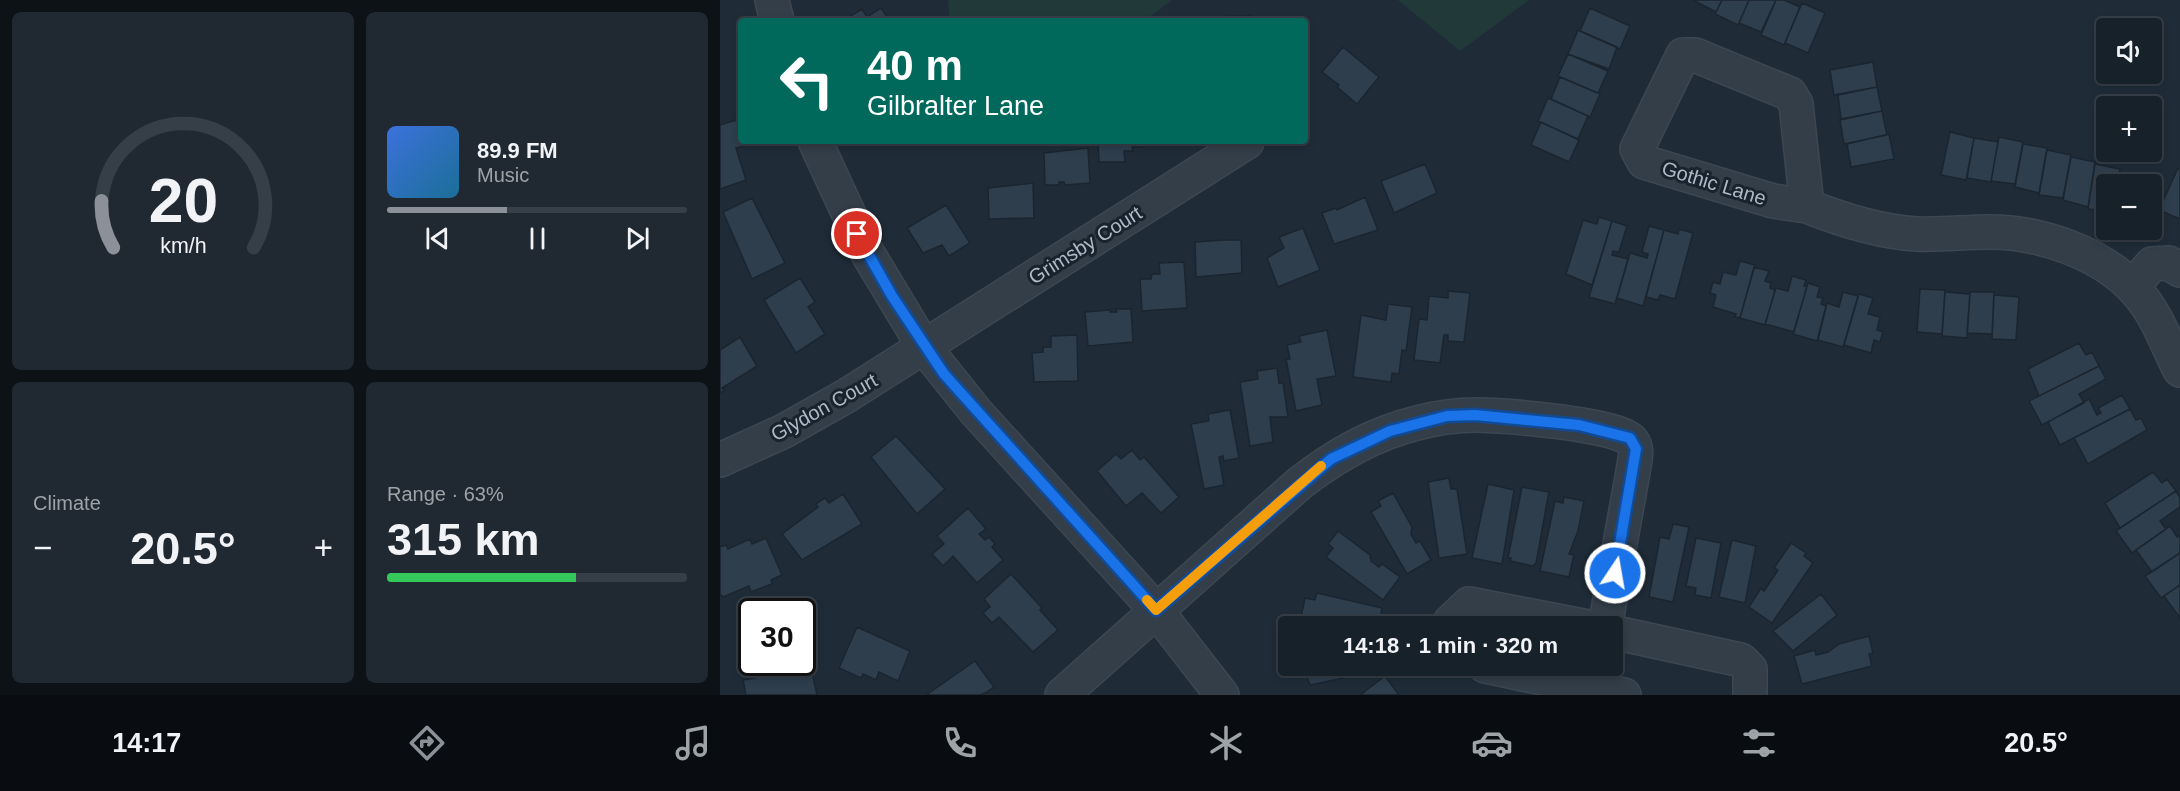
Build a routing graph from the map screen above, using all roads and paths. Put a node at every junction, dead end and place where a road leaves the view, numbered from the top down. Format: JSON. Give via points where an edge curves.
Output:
{"nodes":[{"id":1,"x":772,"y":0,"type":"edge"},
{"id":2,"x":776,"y":18,"type":"edge"},
{"id":3,"x":816,"y":144,"type":"edge"},
{"id":4,"x":1243,"y":144,"type":"edge"},
{"id":5,"x":1807,"y":206,"type":"junction"},
{"id":6,"x":2180,"y":270,"type":"edge"},
{"id":7,"x":2132,"y":287,"type":"junction"},
{"id":8,"x":924,"y":347,"type":"junction"},
{"id":9,"x":2180,"y":370,"type":"edge"},
{"id":10,"x":720,"y":460,"type":"edge"},
{"id":11,"x":1156,"y":610,"type":"junction"},
{"id":12,"x":1456,"y":616,"type":"edge"},
{"id":13,"x":1531,"y":616,"type":"edge"},
{"id":14,"x":1607,"y":616,"type":"edge"},
{"id":15,"x":1623,"y":634,"type":"edge"},
{"id":16,"x":1546,"y":676,"type":"edge"},
{"id":17,"x":1606,"y":686,"type":"edge"},
{"id":18,"x":1062,"y":695,"type":"edge"},
{"id":19,"x":1222,"y":695,"type":"edge"},
{"id":20,"x":1750,"y":695,"type":"edge"}],
"edges":[{"from":1,"to":2,"type":"street"},
{"from":3,"to":8,"type":"street","via":[[865,249]]},
{"from":4,"to":8,"type":"street","name":"Grimsby Court"},
{"from":5,"to":5,"type":"street","name":"Gothic Lane","via":[[1796,104],[1790,94],[1695,55],[1683,55],[1637,149],[1644,162],[1773,201]]},
{"from":5,"to":7,"type":"street","name":"Gothic Lane","via":[[1881,230],[2024,235],[2088,257]]},
{"from":6,"to":7,"type":"street","via":[[2169,263],[2152,264]]},
{"from":7,"to":9,"type":"street","name":"Gothic Lane","via":[[2151,310]]},
{"from":8,"to":10,"type":"street","name":"Glydon Court","via":[[818,413]]},
{"from":8,"to":11,"type":"street","via":[[976,412]]},
{"from":11,"to":14,"type":"street","via":[[1331,459],[1390,431],[1447,416],[1475,415],[1579,425],[1630,438],[1636,449]]},
{"from":11,"to":18,"type":"street"},
{"from":11,"to":19,"type":"street"},
{"from":12,"to":13,"type":"street","via":[[1469,604]]},
{"from":15,"to":20,"type":"street","via":[[1741,660],[1750,669]]},
{"from":16,"to":17,"type":"street"}]}
